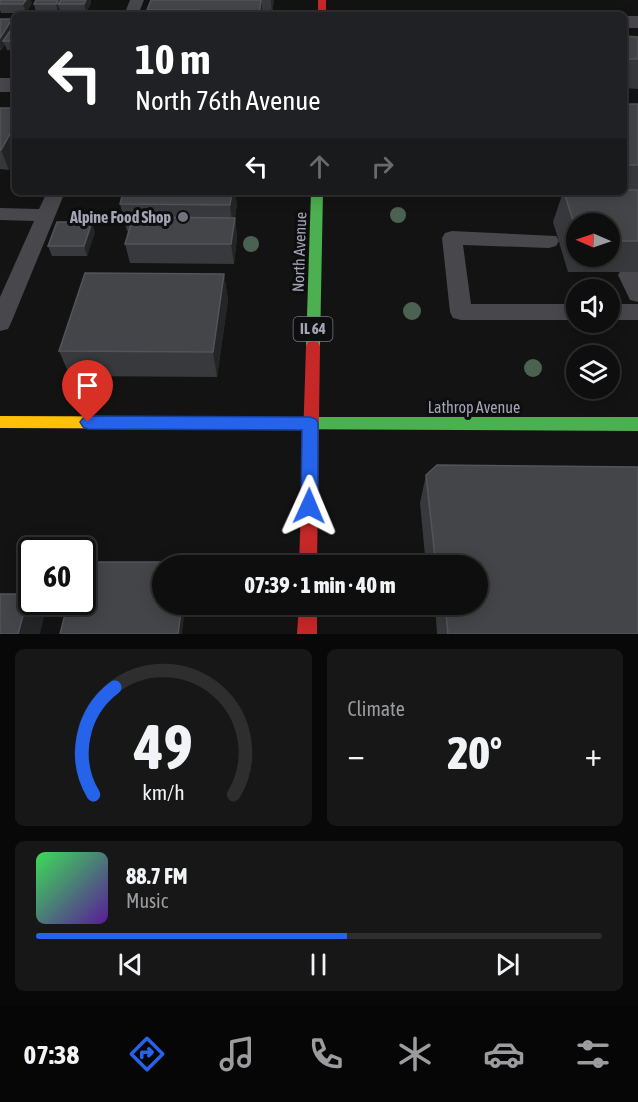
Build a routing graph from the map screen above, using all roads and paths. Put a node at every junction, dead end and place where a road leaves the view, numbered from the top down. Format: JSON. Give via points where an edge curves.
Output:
{"nodes":[{"id":1,"x":55,"y":195,"type":"edge"},
{"id":2,"x":317,"y":195,"type":"edge"},
{"id":3,"x":0,"y":214,"type":"edge"},
{"id":4,"x":46,"y":214,"type":"junction"},
{"id":5,"x":549,"y":241,"type":"dead end"},
{"id":6,"x":566,"y":312,"type":"edge"},
{"id":7,"x":620,"y":312,"type":"edge"},
{"id":8,"x":638,"y":312,"type":"edge"},
{"id":9,"x":0,"y":322,"type":"edge"},
{"id":10,"x":0,"y":422,"type":"edge"},
{"id":11,"x":310,"y":423,"type":"junction"},
{"id":12,"x":638,"y":424,"type":"edge"},
{"id":13,"x":308,"y":555,"type":"edge"},
{"id":14,"x":308,"y":615,"type":"edge"},
{"id":15,"x":307,"y":634,"type":"edge"}],
"edges":[{"from":1,"to":4,"type":"lane"},
{"from":2,"to":11,"type":"street","name":"North Avenue","number":"IL 64"},
{"from":3,"to":4,"type":"lane"},
{"from":4,"to":9,"type":"lane"},
{"from":5,"to":6,"type":"lane","via":[[452,238],[461,312]]},
{"from":7,"to":8,"type":"lane"},
{"from":10,"to":11,"type":"street","name":"Lathrop Avenue"},
{"from":11,"to":12,"type":"street","name":"Lathrop Avenue"},
{"from":11,"to":13,"type":"street","name":"North Avenue","number":"IL 64"},
{"from":14,"to":15,"type":"street"}]}
